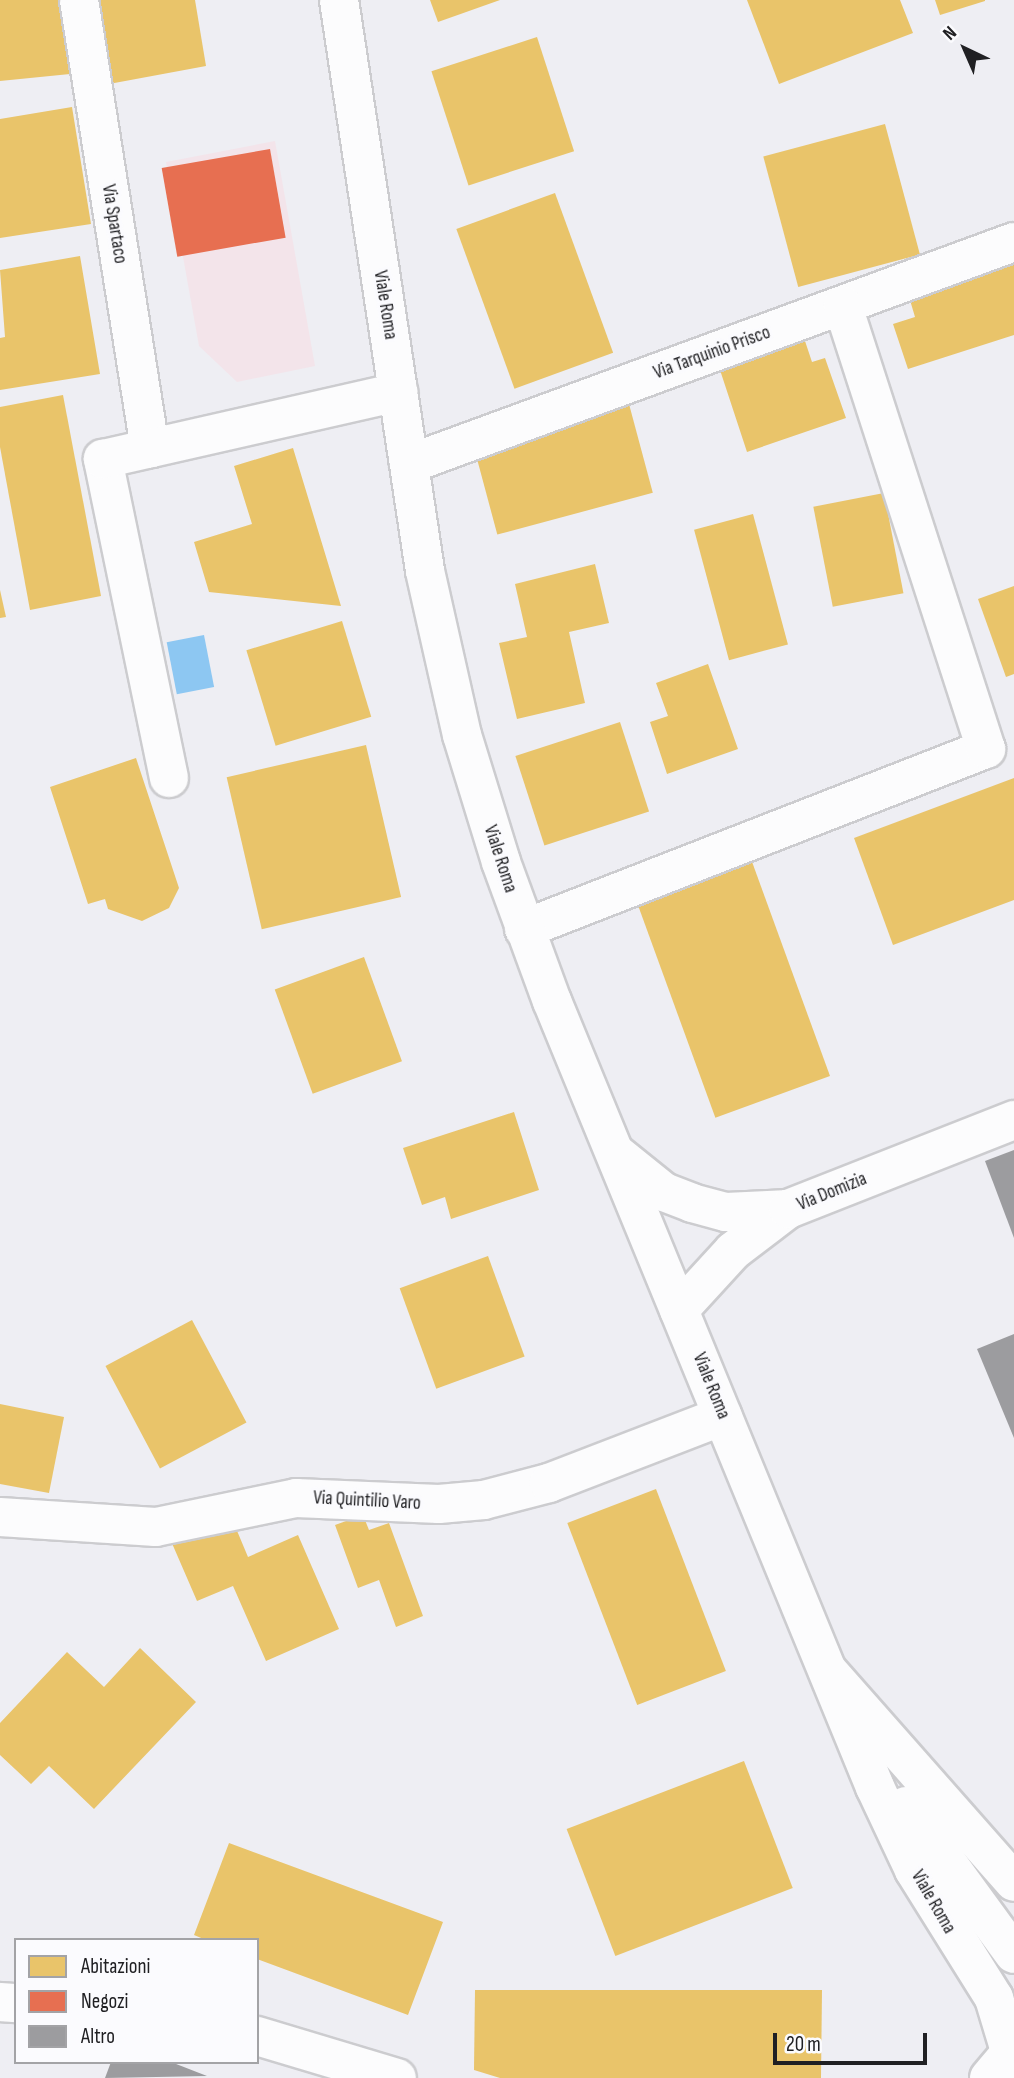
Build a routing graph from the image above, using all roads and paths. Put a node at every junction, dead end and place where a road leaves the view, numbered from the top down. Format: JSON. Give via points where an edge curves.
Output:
{"nodes":[{"id":1,"x":79,"y":0,"type":"edge"},
{"id":2,"x":339,"y":0,"type":"edge"},
{"id":3,"x":1014,"y":242,"type":"edge"},
{"id":4,"x":843,"y":305,"type":"junction"},
{"id":5,"x":398,"y":392,"type":"junction"},
{"id":6,"x":150,"y":448,"type":"junction"},
{"id":7,"x":410,"y":464,"type":"junction"},
{"id":8,"x":169,"y":778,"type":"dead end"},
{"id":9,"x":524,"y":929,"type":"junction"},
{"id":10,"x":1014,"y":1120,"type":"edge"},
{"id":11,"x":613,"y":1150,"type":"junction"},
{"id":12,"x":788,"y":1209,"type":"junction"},
{"id":13,"x":680,"y":1310,"type":"junction"},
{"id":14,"x":723,"y":1416,"type":"junction"},
{"id":15,"x":0,"y":1517,"type":"edge"},
{"id":16,"x":828,"y":1671,"type":"junction"},
{"id":17,"x":1014,"y":1882,"type":"edge"},
{"id":18,"x":1014,"y":1954,"type":"edge"},
{"id":19,"x":259,"y":2037,"type":"edge"},
{"id":20,"x":1004,"y":2059,"type":"edge"},
{"id":21,"x":397,"y":2078,"type":"edge"}],
"edges":[{"from":1,"to":6,"type":"street","name":"Via Spartaco"},
{"from":2,"to":5,"type":"street","name":"Viale Roma"},
{"from":3,"to":4,"type":"street","name":"Via Tarquinio Prisco"},
{"from":4,"to":7,"type":"street","name":"Via Tarquinio Prisco"},
{"from":4,"to":9,"type":"street","via":[[986,750]]},
{"from":5,"to":6,"type":"street"},
{"from":5,"to":7,"type":"street","name":"Viale Roma"},
{"from":6,"to":8,"type":"street","via":[[103,459]]},
{"from":7,"to":9,"type":"street","name":"Viale Roma","via":[[425,571],[459,723]]},
{"from":9,"to":11,"type":"street","name":"Viale Roma"},
{"from":10,"to":12,"type":"street","name":"Via Domizia"},
{"from":11,"to":12,"type":"street","via":[[664,1192],[692,1203],[726,1212]]},
{"from":11,"to":13,"type":"street","name":"Viale Roma"},
{"from":12,"to":13,"type":"street","name":"Via Domizia","via":[[733,1251]]},
{"from":13,"to":14,"type":"street","name":"Viale Roma"},
{"from":14,"to":15,"type":"street","name":"Via Quintilio Varo","via":[[549,1483],[484,1500],[439,1504],[296,1498],[156,1527]]},
{"from":14,"to":16,"type":"street","name":"Viale Roma"},
{"from":16,"to":17,"type":"street"},
{"from":16,"to":18,"type":"street","name":"Viale Roma","via":[[917,1824]]},
{"from":16,"to":20,"type":"street","name":"Viale Roma","via":[[914,1870],[994,1998]]},
{"from":19,"to":21,"type":"street"}]}
